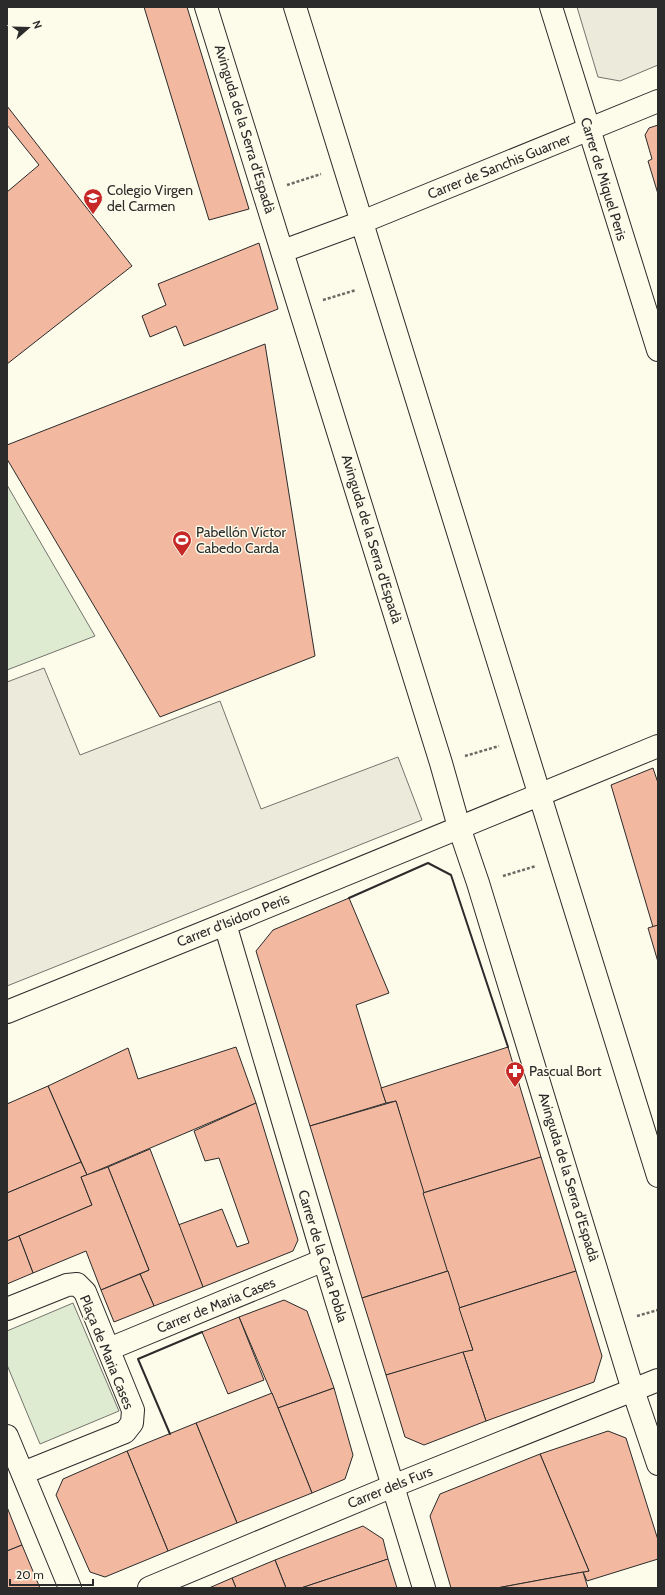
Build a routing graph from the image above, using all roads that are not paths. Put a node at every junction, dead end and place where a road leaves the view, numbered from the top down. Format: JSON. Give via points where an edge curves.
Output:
{"nodes":[{"id":1,"x":206,"y":7,"type":"edge"},
{"id":2,"x":295,"y":7,"type":"edge"},
{"id":3,"x":551,"y":7,"type":"edge"},
{"id":4,"x":658,"y":100,"type":"edge"},
{"id":5,"x":589,"y":129,"type":"junction"},
{"id":6,"x":362,"y":222,"type":"junction"},
{"id":7,"x":283,"y":251,"type":"junction"},
{"id":8,"x":658,"y":350,"type":"edge"},
{"id":9,"x":658,"y":746,"type":"edge"},
{"id":10,"x":540,"y":795,"type":"junction"},
{"id":11,"x":459,"y":827,"type":"junction"},
{"id":12,"x":225,"y":924,"type":"junction"},
{"id":13,"x":7,"y":1012,"type":"edge"},
{"id":14,"x":658,"y":1176,"type":"edge"},
{"id":15,"x":324,"y":1260,"type":"junction"},
{"id":16,"x":7,"y":1309,"type":"edge"},
{"id":17,"x":109,"y":1349,"type":"junction"},
{"id":18,"x":658,"y":1380,"type":"edge"},
{"id":19,"x":633,"y":1390,"type":"junction"},
{"id":20,"x":7,"y":1436,"type":"edge"},
{"id":21,"x":658,"y":1464,"type":"edge"},
{"id":22,"x":23,"y":1473,"type":"junction"},
{"id":23,"x":393,"y":1486,"type":"junction"},
{"id":24,"x":70,"y":1588,"type":"edge"},
{"id":25,"x":149,"y":1588,"type":"edge"},
{"id":26,"x":424,"y":1588,"type":"edge"}],
"edges":[{"from":1,"to":7,"type":"street","name":"Avinguda de la Serra d'Espadà"},
{"from":2,"to":6,"type":"street"},
{"from":3,"to":5,"type":"street","name":"Carrer de Miquel Peris"},
{"from":4,"to":5,"type":"street","name":"Carrer de Sanchis Guarner"},
{"from":5,"to":6,"type":"street","name":"Carrer de Sanchis Guarner"},
{"from":5,"to":8,"type":"street","name":"Carrer de Miquel Peris"},
{"from":6,"to":7,"type":"street"},
{"from":6,"to":10,"type":"street"},
{"from":7,"to":11,"type":"street","name":"Avinguda de la Serra d'Espadà"},
{"from":9,"to":10,"type":"street"},
{"from":10,"to":11,"type":"street"},
{"from":10,"to":14,"type":"street"},
{"from":11,"to":12,"type":"street","name":"Carrer d'Isidoro Peris"},
{"from":11,"to":19,"type":"street","name":"Avinguda de la Serra d'Espadà"},
{"from":12,"to":13,"type":"street","name":"Carrer d'Isidoro Peris"},
{"from":12,"to":15,"type":"street","name":"Carrer de la Carta Pobla"},
{"from":15,"to":17,"type":"street","name":"Carrer de Maria Cases"},
{"from":15,"to":23,"type":"street","name":"Carrer de la Carta Pobla"},
{"from":16,"to":17,"type":"street","name":"Plaça de Maria Cases","via":[[67,1284],[76,1284],[85,1292]]},
{"from":17,"to":22,"type":"street","name":"Plaça de Maria Cases","via":[[133,1410],[132,1423],[125,1432]]},
{"from":18,"to":19,"type":"street"},
{"from":19,"to":21,"type":"street","name":"Avinguda de la Serra d'Espadà"},
{"from":19,"to":23,"type":"street","name":"Carrer dels Furs"},
{"from":20,"to":22,"type":"street"},
{"from":22,"to":24,"type":"street"},
{"from":23,"to":25,"type":"street","name":"Carrer dels Furs"},
{"from":23,"to":26,"type":"street","name":"Carrer de la Carta Pobla"}]}
